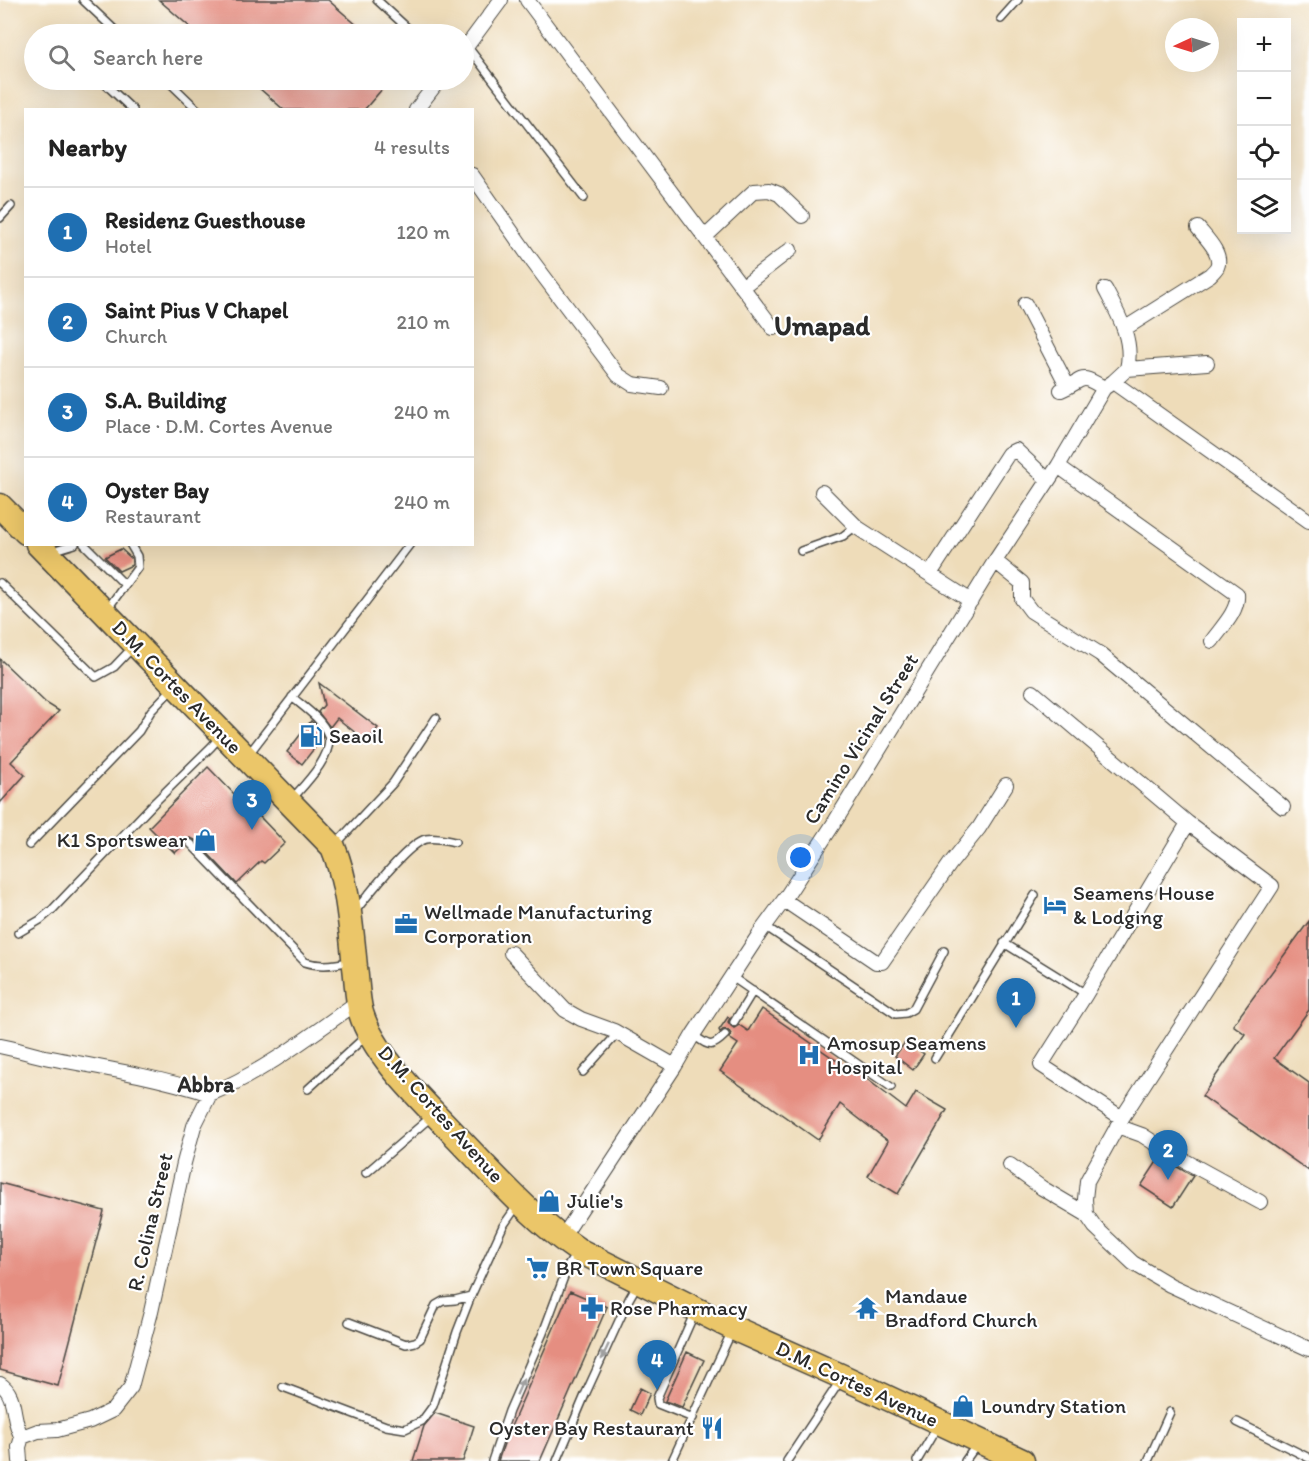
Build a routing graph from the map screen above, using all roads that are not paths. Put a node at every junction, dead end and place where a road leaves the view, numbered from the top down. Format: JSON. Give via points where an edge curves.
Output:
{"nodes":[{"id":1,"x":83,"y":0,"type":"edge"},
{"id":2,"x":377,"y":0,"type":"edge"},
{"id":3,"x":501,"y":0,"type":"edge"},
{"id":4,"x":527,"y":0,"type":"edge"},
{"id":5,"x":1018,"y":0,"type":"edge"},
{"id":6,"x":1001,"y":19,"type":"dead end"},
{"id":7,"x":108,"y":24,"type":"edge"},
{"id":8,"x":403,"y":24,"type":"edge"},
{"id":9,"x":474,"y":36,"type":"edge"},
{"id":10,"x":474,"y":59,"type":"edge"},
{"id":11,"x":112,"y":90,"type":"edge"},
{"id":12,"x":177,"y":90,"type":"edge"},
{"id":13,"x":431,"y":90,"type":"edge"},
{"id":14,"x":131,"y":108,"type":"edge"},
{"id":15,"x":196,"y":108,"type":"edge"},
{"id":16,"x":418,"y":108,"type":"edge"},
{"id":17,"x":474,"y":178,"type":"edge"},
{"id":18,"x":584,"y":198,"type":"dead end"},
{"id":19,"x":11,"y":206,"type":"dead end"},
{"id":20,"x":802,"y":216,"type":"dead end"},
{"id":21,"x":0,"y":218,"type":"edge"},
{"id":22,"x":1198,"y":228,"type":"dead end"},
{"id":23,"x":705,"y":237,"type":"junction"},
{"id":24,"x":790,"y":250,"type":"dead end"},
{"id":25,"x":742,"y":287,"type":"junction"},
{"id":26,"x":1105,"y":289,"type":"dead end"},
{"id":27,"x":1024,"y":304,"type":"dead end"},
{"id":28,"x":773,"y":328,"type":"dead end"},
{"id":29,"x":1124,"y":329,"type":"junction"},
{"id":30,"x":1207,"y":363,"type":"dead end"},
{"id":31,"x":1127,"y":369,"type":"junction"},
{"id":32,"x":1109,"y":385,"type":"junction"},
{"id":33,"x":661,"y":388,"type":"dead end"},
{"id":34,"x":1058,"y":466,"type":"junction"},
{"id":35,"x":1048,"y":480,"type":"junction"},
{"id":36,"x":822,"y":492,"type":"dead end"},
{"id":37,"x":0,"y":506,"type":"edge"},
{"id":38,"x":1309,"y":521,"type":"edge"},
{"id":39,"x":858,"y":528,"type":"junction"},
{"id":40,"x":24,"y":530,"type":"edge"},
{"id":41,"x":86,"y":546,"type":"edge"},
{"id":42,"x":131,"y":546,"type":"edge"},
{"id":43,"x":408,"y":546,"type":"edge"},
{"id":44,"x":41,"y":547,"type":"edge"},
{"id":45,"x":801,"y":551,"type":"dead end"},
{"id":46,"x":995,"y":561,"type":"junction"},
{"id":47,"x":930,"y":574,"type":"junction"},
{"id":48,"x":0,"y":583,"type":"edge"},
{"id":49,"x":125,"y":585,"type":"junction"},
{"id":50,"x":970,"y":601,"type":"junction"},
{"id":51,"x":105,"y":613,"type":"junction"},
{"id":52,"x":1212,"y":641,"type":"dead end"},
{"id":53,"x":136,"y":644,"type":"junction"},
{"id":54,"x":176,"y":685,"type":"junction"},
{"id":55,"x":1033,"y":692,"type":"dead end"},
{"id":56,"x":292,"y":697,"type":"junction"},
{"id":57,"x":436,"y":718,"type":"dead end"},
{"id":58,"x":223,"y":733,"type":"junction"},
{"id":59,"x":246,"y":757,"type":"junction"},
{"id":60,"x":1006,"y":785,"type":"dead end"},
{"id":61,"x":290,"y":802,"type":"junction"},
{"id":62,"x":1283,"y":807,"type":"dead end"},
{"id":63,"x":1188,"y":823,"type":"junction"},
{"id":64,"x":455,"y":842,"type":"dead end"},
{"id":65,"x":190,"y":844,"type":"dead end"},
{"id":66,"x":29,"y":845,"type":"dead end"},
{"id":67,"x":333,"y":847,"type":"junction"},
{"id":68,"x":1035,"y":895,"type":"dead end"},
{"id":69,"x":784,"y":900,"type":"junction"},
{"id":70,"x":349,"y":917,"type":"junction"},
{"id":71,"x":765,"y":926,"type":"junction"},
{"id":72,"x":18,"y":933,"type":"dead end"},
{"id":73,"x":1004,"y":943,"type":"junction"},
{"id":74,"x":944,"y":951,"type":"dead end"},
{"id":75,"x":511,"y":953,"type":"dead end"},
{"id":76,"x":354,"y":960,"type":"junction"},
{"id":77,"x":732,"y":977,"type":"junction"},
{"id":78,"x":753,"y":992,"type":"junction"},
{"id":79,"x":1086,"y":994,"type":"junction"},
{"id":80,"x":359,"y":1001,"type":"junction"},
{"id":81,"x":734,"y":1022,"type":"dead end"},
{"id":82,"x":370,"y":1033,"type":"junction"},
{"id":83,"x":618,"y":1033,"type":"junction"},
{"id":84,"x":693,"y":1035,"type":"junction"},
{"id":85,"x":725,"y":1035,"type":"dead end"},
{"id":86,"x":0,"y":1046,"type":"edge"},
{"id":87,"x":935,"y":1058,"type":"dead end"},
{"id":88,"x":675,"y":1066,"type":"junction"},
{"id":89,"x":582,"y":1072,"type":"dead end"},
{"id":90,"x":891,"y":1088,"type":"dead end"},
{"id":91,"x":308,"y":1089,"type":"dead end"},
{"id":92,"x":210,"y":1094,"type":"junction"},
{"id":93,"x":435,"y":1113,"type":"junction"},
{"id":94,"x":1119,"y":1122,"type":"junction"},
{"id":95,"x":1010,"y":1165,"type":"dead end"},
{"id":96,"x":366,"y":1173,"type":"dead end"},
{"id":97,"x":520,"y":1202,"type":"junction"},
{"id":98,"x":1260,"y":1202,"type":"dead end"},
{"id":99,"x":1086,"y":1214,"type":"junction"},
{"id":100,"x":570,"y":1244,"type":"junction"},
{"id":101,"x":639,"y":1280,"type":"junction"},
{"id":102,"x":471,"y":1296,"type":"junction"},
{"id":103,"x":696,"y":1309,"type":"junction"},
{"id":104,"x":350,"y":1322,"type":"dead end"},
{"id":105,"x":733,"y":1328,"type":"junction"},
{"id":106,"x":1309,"y":1349,"type":"edge"},
{"id":107,"x":843,"y":1377,"type":"junction"},
{"id":108,"x":0,"y":1384,"type":"edge"},
{"id":109,"x":283,"y":1387,"type":"dead end"},
{"id":110,"x":1170,"y":1412,"type":"dead end"},
{"id":111,"x":693,"y":1418,"type":"junction"},
{"id":112,"x":940,"y":1422,"type":"junction"},
{"id":113,"x":1237,"y":1422,"type":"dead end"},
{"id":114,"x":22,"y":1437,"type":"junction"},
{"id":115,"x":979,"y":1441,"type":"junction"},
{"id":116,"x":1309,"y":1458,"type":"edge"},
{"id":117,"x":20,"y":1461,"type":"edge"},
{"id":118,"x":492,"y":1461,"type":"edge"},
{"id":119,"x":557,"y":1461,"type":"edge"},
{"id":120,"x":672,"y":1461,"type":"edge"},
{"id":121,"x":787,"y":1461,"type":"edge"},
{"id":122,"x":917,"y":1461,"type":"edge"},
{"id":123,"x":965,"y":1461,"type":"edge"},
{"id":124,"x":1022,"y":1461,"type":"edge"},
{"id":125,"x":1148,"y":1461,"type":"edge"}],
"edges":[{"from":1,"to":7,"type":"lane"},
{"from":2,"to":8,"type":"lane"},
{"from":3,"to":9,"type":"street"},
{"from":4,"to":23,"type":"street"},
{"from":5,"to":6,"type":"lane"},
{"from":10,"to":18,"type":"lane"},
{"from":11,"to":14,"type":"lane"},
{"from":12,"to":15,"type":"lane"},
{"from":13,"to":16,"type":"street"},
{"from":17,"to":33,"type":"street","via":[[618,375],[632,384]]},
{"from":19,"to":21,"type":"lane"},
{"from":20,"to":23,"type":"street","via":[[778,194],[754,191]]},
{"from":22,"to":29,"type":"street","via":[[1214,249],[1216,268]]},
{"from":23,"to":25,"type":"street"},
{"from":24,"to":25,"type":"street"},
{"from":25,"to":28,"type":"street"},
{"from":26,"to":29,"type":"street"},
{"from":27,"to":32,"type":"street","via":[[1065,389],[1082,378]]},
{"from":29,"to":31,"type":"street","via":[[1128,341]]},
{"from":30,"to":31,"type":"street"},
{"from":31,"to":32,"type":"street","name":"Camino Vicinal Street"},
{"from":32,"to":34,"type":"street","name":"Camino Vicinal Street"},
{"from":32,"to":38,"type":"street"},
{"from":34,"to":35,"type":"street","name":"Camino Vicinal Street"},
{"from":34,"to":52,"type":"street","via":[[1237,594],[1235,608]]},
{"from":35,"to":46,"type":"street","name":"Camino Vicinal Street"},
{"from":35,"to":47,"type":"street","via":[[1016,450],[1008,454]]},
{"from":36,"to":39,"type":"street"},
{"from":37,"to":40,"type":"highway"},
{"from":39,"to":45,"type":"lane"},
{"from":39,"to":47,"type":"street"},
{"from":41,"to":49,"type":"lane"},
{"from":42,"to":49,"type":"lane","via":[[138,567]]},
{"from":43,"to":56,"type":"lane"},
{"from":44,"to":51,"type":"highway","name":"D.M. Cortes Avenue"},
{"from":46,"to":50,"type":"street","name":"Camino Vicinal Street"},
{"from":46,"to":62,"type":"street","via":[[1023,583],[1022,599],[1031,611],[1100,654]]},
{"from":47,"to":50,"type":"street"},
{"from":48,"to":53,"type":"lane","via":[[96,677],[114,667]]},
{"from":49,"to":51,"type":"lane"},
{"from":50,"to":69,"type":"street","name":"Camino Vicinal Street"},
{"from":51,"to":53,"type":"highway","name":"D.M. Cortes Avenue"},
{"from":53,"to":54,"type":"highway","name":"D.M. Cortes Avenue"},
{"from":54,"to":58,"type":"highway","name":"D.M. Cortes Avenue"},
{"from":54,"to":66,"type":"lane","via":[[151,711],[139,731]]},
{"from":55,"to":63,"type":"street"},
{"from":56,"to":59,"type":"lane"},
{"from":56,"to":61,"type":"lane","via":[[324,728],[328,749],[315,773]]},
{"from":57,"to":67,"type":"lane","via":[[393,783]]},
{"from":58,"to":59,"type":"highway","name":"D.M. Cortes Avenue"},
{"from":58,"to":72,"type":"lane","via":[[53,909]]},
{"from":59,"to":61,"type":"highway","name":"D.M. Cortes Avenue"},
{"from":60,"to":69,"type":"street","via":[[882,962],[876,962]]},
{"from":61,"to":67,"type":"highway","name":"D.M. Cortes Avenue"},
{"from":63,"to":79,"type":"street"},
{"from":63,"to":94,"type":"street","via":[[1272,886]]},
{"from":64,"to":70,"type":"lane","via":[[428,839],[409,849]]},
{"from":65,"to":76,"type":"lane","via":[[305,962],[335,965]]},
{"from":67,"to":70,"type":"highway","name":"D.M. Cortes Avenue","via":[[343,876]]},
{"from":68,"to":73,"type":"lane"},
{"from":69,"to":71,"type":"street","name":"Camino Vicinal Street"},
{"from":70,"to":76,"type":"highway","name":"D.M. Cortes Avenue"},
{"from":71,"to":74,"type":"lane","via":[[896,1014],[913,1009]]},
{"from":71,"to":77,"type":"street","name":"Camino Vicinal Street"},
{"from":73,"to":79,"type":"lane"},
{"from":73,"to":87,"type":"lane"},
{"from":75,"to":83,"type":"street","via":[[565,1010]]},
{"from":76,"to":80,"type":"highway","name":"D.M. Cortes Avenue"},
{"from":77,"to":78,"type":"lane"},
{"from":77,"to":84,"type":"street","name":"Camino Vicinal Street"},
{"from":78,"to":81,"type":"lane"},
{"from":78,"to":90,"type":"lane"},
{"from":79,"to":94,"type":"street","via":[[1041,1065]]},
{"from":80,"to":82,"type":"highway","name":"D.M. Cortes Avenue"},
{"from":80,"to":92,"type":"street","via":[[270,1062]]},
{"from":82,"to":91,"type":"lane"},
{"from":82,"to":93,"type":"highway","name":"D.M. Cortes Avenue","via":[[383,1054]]},
{"from":83,"to":88,"type":"street"},
{"from":83,"to":89,"type":"lane"},
{"from":84,"to":85,"type":"lane","via":[[711,1045]]},
{"from":84,"to":88,"type":"street","name":"Camino Vicinal Street"},
{"from":86,"to":92,"type":"street"},
{"from":88,"to":100,"type":"street","name":"Camino Vicinal Street"},
{"from":92,"to":114,"type":"street","name":"R. Colina Street","via":[[194,1126],[131,1387],[113,1410],[90,1421]]},
{"from":93,"to":96,"type":"lane"},
{"from":93,"to":97,"type":"highway","name":"D.M. Cortes Avenue"},
{"from":94,"to":98,"type":"street"},
{"from":94,"to":99,"type":"street","via":[[1087,1181]]},
{"from":95,"to":99,"type":"street"},
{"from":97,"to":100,"type":"highway","name":"D.M. Cortes Avenue"},
{"from":97,"to":102,"type":"lane","via":[[503,1226]]},
{"from":99,"to":106,"type":"street","via":[[1133,1263],[1170,1285]]},
{"from":100,"to":101,"type":"highway","name":"D.M. Cortes Avenue"},
{"from":118,"to":100,"type":"lane","one_way":true,"via":[[568,1266]]},
{"from":101,"to":103,"type":"highway","name":"D.M. Cortes Avenue"},
{"from":101,"to":119,"type":"lane","one_way":true},
{"from":102,"to":104,"type":"lane","via":[[439,1302],[420,1339],[406,1344]]},
{"from":102,"to":109,"type":"lane","via":[[433,1406],[422,1421],[405,1428],[386,1426]]},
{"from":103,"to":105,"type":"highway","name":"D.M. Cortes Avenue"},
{"from":103,"to":111,"type":"lane","via":[[657,1398],[658,1404]]},
{"from":105,"to":107,"type":"highway","name":"D.M. Cortes Avenue"},
{"from":105,"to":111,"type":"lane"},
{"from":107,"to":112,"type":"highway","name":"D.M. Cortes Avenue"},
{"from":107,"to":121,"type":"lane"},
{"from":108,"to":114,"type":"street","via":[[13,1403],[17,1431]]},
{"from":110,"to":125,"type":"lane"},
{"from":111,"to":120,"type":"lane"},
{"from":112,"to":115,"type":"highway","name":"D.M. Cortes Avenue"},
{"from":112,"to":122,"type":"lane"},
{"from":113,"to":116,"type":"lane"},
{"from":114,"to":117,"type":"street"},
{"from":115,"to":123,"type":"lane"},
{"from":115,"to":124,"type":"highway","name":"D.M. Cortes Avenue"}]}
